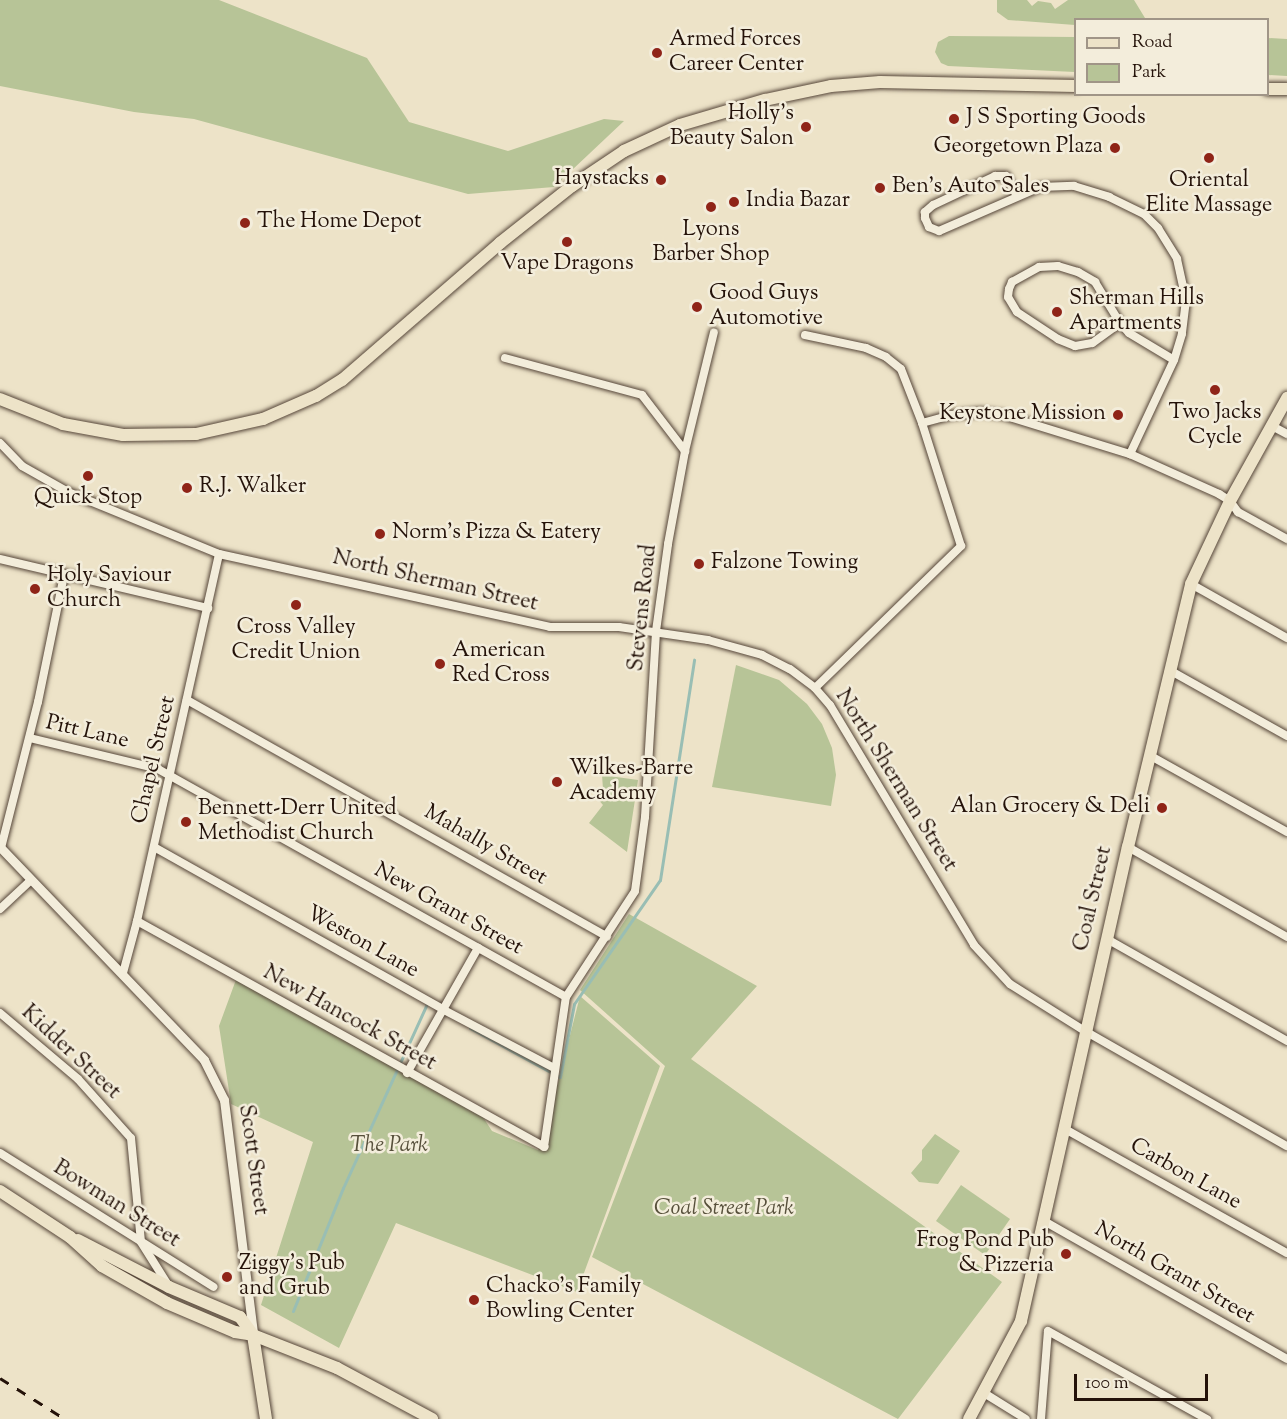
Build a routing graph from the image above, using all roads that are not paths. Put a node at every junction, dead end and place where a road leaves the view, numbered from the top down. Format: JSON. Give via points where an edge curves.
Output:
{"nodes":[{"id":1,"x":1074,"y":86,"type":"edge"},
{"id":2,"x":1269,"y":89,"type":"edge"},
{"id":3,"x":1287,"y":89,"type":"edge"},
{"id":4,"x":1017,"y":196,"type":"junction"},
{"id":5,"x":1119,"y":324,"type":"junction"},
{"id":6,"x":714,"y":332,"type":"dead end"},
{"id":7,"x":805,"y":335,"type":"dead end"},
{"id":8,"x":505,"y":358,"type":"dead end"},
{"id":9,"x":1174,"y":360,"type":"junction"},
{"id":10,"x":1287,"y":398,"type":"edge"},
{"id":11,"x":0,"y":399,"type":"edge"},
{"id":12,"x":922,"y":423,"type":"junction"},
{"id":13,"x":1272,"y":426,"type":"junction"},
{"id":14,"x":1287,"y":434,"type":"edge"},
{"id":15,"x":0,"y":443,"type":"edge"},
{"id":16,"x":685,"y":451,"type":"junction"},
{"id":17,"x":1130,"y":454,"type":"junction"},
{"id":18,"x":1230,"y":501,"type":"junction"},
{"id":19,"x":1287,"y":539,"type":"edge"},
{"id":20,"x":219,"y":554,"type":"junction"},
{"id":21,"x":0,"y":559,"type":"edge"},
{"id":22,"x":64,"y":574,"type":"junction"},
{"id":23,"x":1191,"y":584,"type":"junction"},
{"id":24,"x":208,"y":608,"type":"junction"},
{"id":25,"x":656,"y":631,"type":"junction"},
{"id":26,"x":1287,"y":638,"type":"edge"},
{"id":27,"x":1171,"y":671,"type":"junction"},
{"id":28,"x":815,"y":688,"type":"junction"},
{"id":29,"x":187,"y":700,"type":"junction"},
{"id":30,"x":1287,"y":736,"type":"edge"},
{"id":31,"x":30,"y":738,"type":"junction"},
{"id":32,"x":1149,"y":754,"type":"junction"},
{"id":33,"x":170,"y":775,"type":"junction"},
{"id":34,"x":1287,"y":832,"type":"edge"},
{"id":35,"x":154,"y":847,"type":"junction"},
{"id":36,"x":1128,"y":847,"type":"junction"},
{"id":37,"x":0,"y":848,"type":"edge"},
{"id":38,"x":31,"y":880,"type":"junction"},
{"id":39,"x":0,"y":909,"type":"edge"},
{"id":40,"x":137,"y":921,"type":"junction"},
{"id":41,"x":607,"y":937,"type":"junction"},
{"id":42,"x":1287,"y":938,"type":"edge"},
{"id":43,"x":1107,"y":939,"type":"junction"},
{"id":44,"x":478,"y":948,"type":"junction"},
{"id":45,"x":123,"y":973,"type":"junction"},
{"id":46,"x":566,"y":997,"type":"junction"},
{"id":47,"x":444,"y":1010,"type":"junction"},
{"id":48,"x":0,"y":1012,"type":"edge"},
{"id":49,"x":1085,"y":1031,"type":"junction"},
{"id":50,"x":1287,"y":1041,"type":"edge"},
{"id":51,"x":554,"y":1068,"type":"junction"},
{"id":52,"x":408,"y":1073,"type":"junction"},
{"id":53,"x":1065,"y":1129,"type":"junction"},
{"id":54,"x":1287,"y":1146,"type":"edge"},
{"id":55,"x":0,"y":1153,"type":"edge"},
{"id":56,"x":0,"y":1191,"type":"edge"},
{"id":57,"x":1044,"y":1221,"type":"junction"},
{"id":58,"x":70,"y":1237,"type":"junction"},
{"id":59,"x":141,"y":1242,"type":"junction"},
{"id":60,"x":1287,"y":1253,"type":"edge"},
{"id":61,"x":169,"y":1287,"type":"junction"},
{"id":62,"x":214,"y":1287,"type":"dead end"},
{"id":63,"x":253,"y":1335,"type":"junction"},
{"id":64,"x":1287,"y":1359,"type":"edge"},
{"id":65,"x":984,"y":1393,"type":"junction"},
{"id":66,"x":266,"y":1419,"type":"edge"},
{"id":67,"x":432,"y":1419,"type":"edge"},
{"id":68,"x":969,"y":1419,"type":"edge"},
{"id":69,"x":1026,"y":1419,"type":"edge"},
{"id":70,"x":1041,"y":1419,"type":"edge"},
{"id":71,"x":1207,"y":1419,"type":"edge"}],
"edges":[{"from":1,"to":11,"type":"main road","via":[[880,82],[831,86],[680,124],[624,152],[572,186],[333,386],[288,410],[230,429],[163,436],[123,435],[63,424]]},
{"from":2,"to":3,"type":"main road"},
{"from":4,"to":4,"type":"street","via":[[939,231],[929,227],[925,218],[925,212],[933,205],[995,176],[1006,176]]},
{"from":4,"to":9,"type":"street","via":[[1050,185],[1083,188],[1126,204],[1158,228],[1177,259],[1186,300]]},
{"from":5,"to":5,"type":"street","via":[[1085,346],[1075,346],[1017,312],[1008,297],[1012,282],[1039,267],[1058,266],[1086,276],[1102,292]]},
{"from":5,"to":9,"type":"street"},
{"from":6,"to":16,"type":"street","name":"Stevens Road"},
{"from":7,"to":12,"type":"street","via":[[866,348],[886,357],[901,369]]},
{"from":8,"to":16,"type":"street","via":[[642,395]]},
{"from":9,"to":17,"type":"street"},
{"from":10,"to":13,"type":"main road","name":"Coal Street"},
{"from":12,"to":17,"type":"street","via":[[981,412]]},
{"from":12,"to":28,"type":"street","via":[[961,546]]},
{"from":13,"to":14,"type":"street"},
{"from":13,"to":18,"type":"main road","name":"Coal Street"},
{"from":15,"to":20,"type":"street","name":"North Sherman Street","via":[[22,466],[68,492]]},
{"from":16,"to":25,"type":"street","name":"Stevens Road"},
{"from":17,"to":18,"type":"street"},
{"from":18,"to":19,"type":"street","via":[[1238,512]]},
{"from":18,"to":23,"type":"main road","name":"Coal Street"},
{"from":20,"to":24,"type":"street","name":"Chapel Street"},
{"from":20,"to":25,"type":"street","name":"North Sherman Street","via":[[550,627]]},
{"from":21,"to":22,"type":"street"},
{"from":22,"to":24,"type":"street"},
{"from":22,"to":31,"type":"street"},
{"from":23,"to":26,"type":"street"},
{"from":23,"to":27,"type":"main road","name":"Coal Street"},
{"from":24,"to":29,"type":"street","name":"Chapel Street"},
{"from":25,"to":28,"type":"street","name":"North Sherman Street","via":[[762,655]]},
{"from":25,"to":41,"type":"street","name":"Stevens Road","via":[[645,817],[635,891]]},
{"from":27,"to":30,"type":"street"},
{"from":27,"to":32,"type":"main road","name":"Coal Street"},
{"from":28,"to":49,"type":"street","name":"North Sherman Street","via":[[847,730],[974,945],[1010,984]]},
{"from":29,"to":33,"type":"street","name":"Chapel Street"},
{"from":29,"to":41,"type":"street","name":"Mahally Street"},
{"from":31,"to":33,"type":"street","name":"Pitt Lane"},
{"from":31,"to":37,"type":"street"},
{"from":32,"to":34,"type":"street"},
{"from":32,"to":36,"type":"main road","name":"Coal Street"},
{"from":33,"to":35,"type":"street","name":"Chapel Street"},
{"from":33,"to":44,"type":"street","name":"New Grant Street"},
{"from":35,"to":40,"type":"street","name":"Chapel Street"},
{"from":35,"to":47,"type":"street","name":"Weston Lane"},
{"from":36,"to":42,"type":"street"},
{"from":36,"to":43,"type":"main road","name":"Coal Street"},
{"from":37,"to":38,"type":"street","name":"Scott Street"},
{"from":38,"to":39,"type":"street"},
{"from":38,"to":45,"type":"street","name":"Scott Street"},
{"from":40,"to":45,"type":"street","name":"Chapel Street"},
{"from":40,"to":52,"type":"street","name":"New Hancock Street"},
{"from":41,"to":46,"type":"street"},
{"from":43,"to":49,"type":"main road","name":"Coal Street"},
{"from":43,"to":50,"type":"street"},
{"from":44,"to":46,"type":"street","name":"New Grant Street"},
{"from":44,"to":47,"type":"street"},
{"from":45,"to":63,"type":"street","name":"Scott Street","via":[[204,1060],[224,1100]]},
{"from":46,"to":51,"type":"street"},
{"from":47,"to":51,"type":"street","name":"Weston Lane"},
{"from":47,"to":52,"type":"street"},
{"from":48,"to":59,"type":"street","name":"Kidder Street","via":[[78,1079],[131,1138]]},
{"from":49,"to":53,"type":"main road","name":"Coal Street"},
{"from":49,"to":54,"type":"street","name":"North Sherman Street"},
{"from":51,"to":52,"type":"street","name":"New Hancock Street","via":[[544,1147]]},
{"from":53,"to":57,"type":"main road","name":"Coal Street"},
{"from":53,"to":60,"type":"street","name":"Carbon Lane"},
{"from":55,"to":59,"type":"street","name":"Bowman Street"},
{"from":56,"to":58,"type":"main road"},
{"from":57,"to":64,"type":"street","name":"North Grant Street"},
{"from":57,"to":65,"type":"main road","name":"Coal Street","via":[[1021,1321]]},
{"from":58,"to":61,"type":"main road","via":[[94,1245]]},
{"from":58,"to":63,"type":"main road","via":[[102,1266],[167,1303],[235,1332]]},
{"from":59,"to":61,"type":"street","name":"Kidder Street"},
{"from":59,"to":62,"type":"street","name":"Bowman Street"},
{"from":61,"to":63,"type":"main road","via":[[240,1317]]},
{"from":63,"to":66,"type":"main road","name":"Scott Street"},
{"from":63,"to":67,"type":"main road","via":[[337,1368]]},
{"from":65,"to":68,"type":"main road","name":"Coal Street"},
{"from":65,"to":69,"type":"street"},
{"from":70,"to":71,"type":"street","via":[[1048,1331]]}]}
